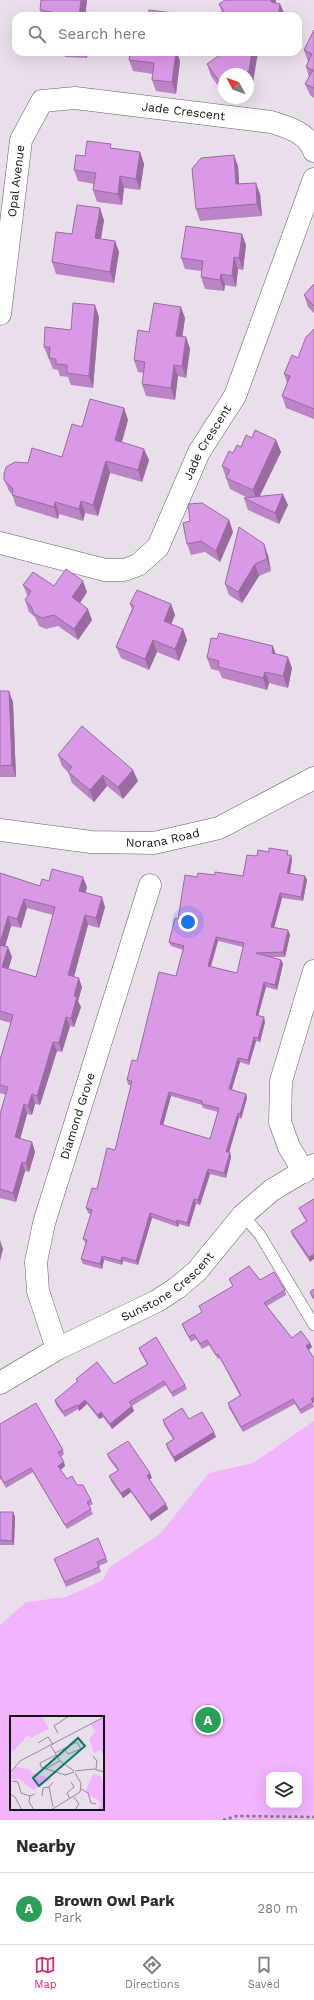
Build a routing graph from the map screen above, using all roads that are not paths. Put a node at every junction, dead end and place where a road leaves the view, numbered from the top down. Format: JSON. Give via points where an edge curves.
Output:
{"nodes":[{"id":1,"x":42,"y":101,"type":"joint"},
{"id":2,"x":314,"y":151,"type":"edge"},
{"id":3,"x":314,"y":179,"type":"edge"},
{"id":4,"x":0,"y":314,"type":"edge"},
{"id":5,"x":0,"y":543,"type":"edge"},
{"id":6,"x":314,"y":778,"type":"edge"},
{"id":7,"x":0,"y":830,"type":"edge"},
{"id":8,"x":150,"y":885,"type":"dead end"},
{"id":9,"x":314,"y":971,"type":"edge"},
{"id":10,"x":309,"y":1168,"type":"edge"},
{"id":11,"x":243,"y":1215,"type":"junction"},
{"id":12,"x":314,"y":1325,"type":"edge"},
{"id":13,"x":57,"y":1349,"type":"junction"},
{"id":14,"x":0,"y":1383,"type":"edge"}],
"edges":[{"from":1,"to":2,"type":"street","name":"Jade Crescent","via":[[75,98],[271,122],[289,127],[304,136]]},
{"from":1,"to":4,"type":"street","name":"Opal Avenue","via":[[21,140]]},
{"from":3,"to":5,"type":"street","name":"Jade Crescent","via":[[234,396],[199,452],[158,547],[138,565],[124,570],[105,570]]},
{"from":6,"to":7,"type":"street","name":"Norana Road","via":[[219,828],[154,843],[91,842]]},
{"from":8,"to":13,"type":"street","name":"Diamond Grove","via":[[44,1223],[36,1262],[38,1291]]},
{"from":9,"to":10,"type":"street","via":[[281,1081],[280,1122],[289,1147]]},
{"from":10,"to":11,"type":"street","name":"Sunstone Crescent","via":[[272,1190]]},
{"from":11,"to":12,"type":"lane","via":[[260,1235]]},
{"from":11,"to":13,"type":"street","name":"Sunstone Crescent","via":[[197,1271],[177,1288]]},
{"from":13,"to":14,"type":"street","name":"Sunstone Crescent"}]}
